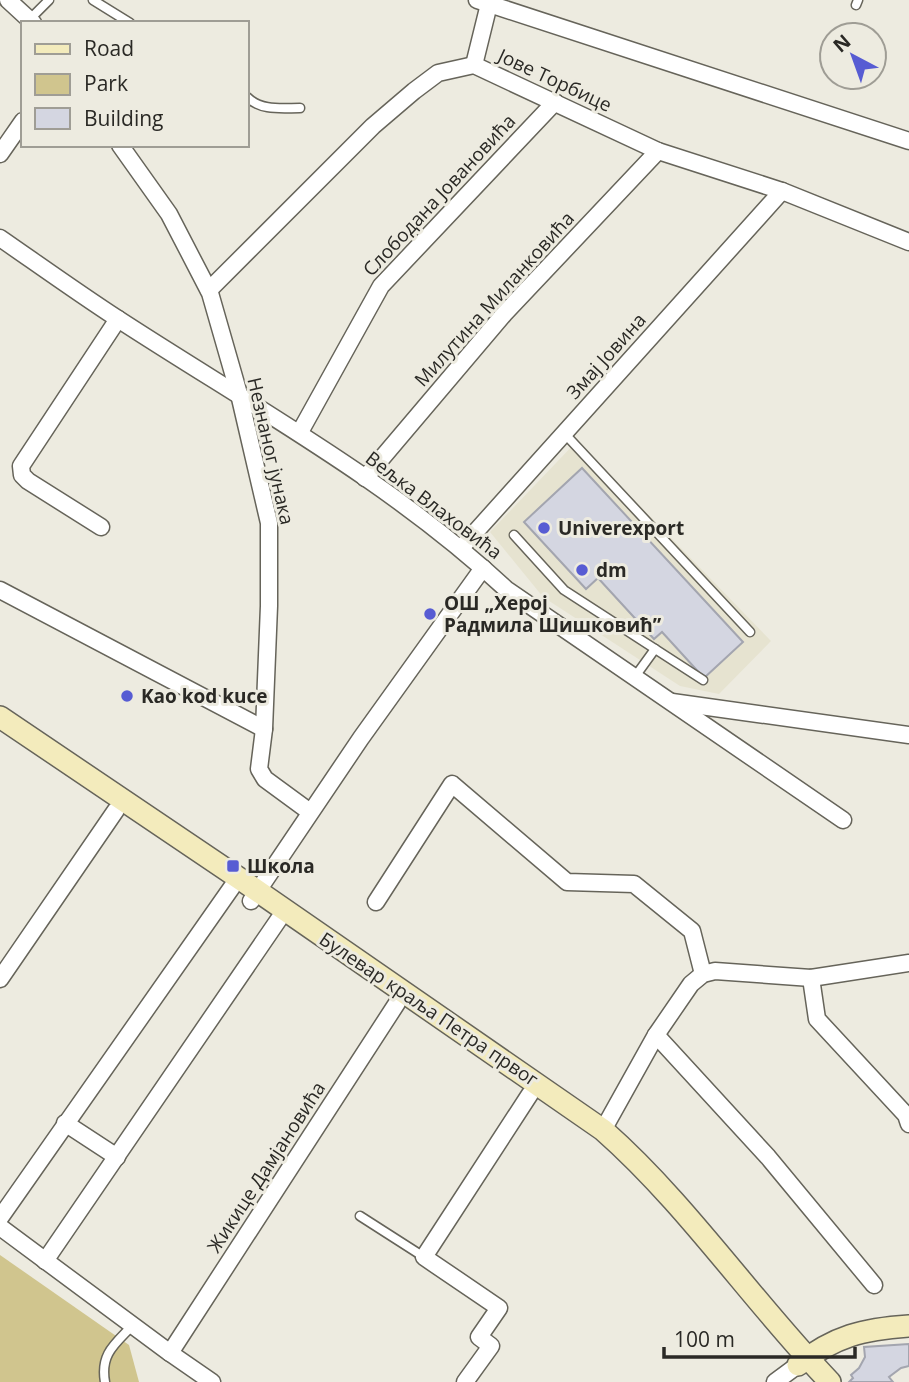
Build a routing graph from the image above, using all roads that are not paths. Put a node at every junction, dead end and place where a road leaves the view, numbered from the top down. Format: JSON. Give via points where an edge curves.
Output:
{"nodes":[{"id":1,"x":8,"y":0,"type":"edge"},
{"id":2,"x":49,"y":0,"type":"edge"},
{"id":3,"x":93,"y":0,"type":"edge"},
{"id":4,"x":485,"y":1,"type":"edge"},
{"id":5,"x":32,"y":21,"type":"edge"},
{"id":6,"x":127,"y":21,"type":"edge"},
{"id":7,"x":474,"y":65,"type":"junction"},
{"id":8,"x":248,"y":98,"type":"edge"},
{"id":9,"x":555,"y":102,"type":"junction"},
{"id":10,"x":300,"y":108,"type":"dead end"},
{"id":11,"x":21,"y":124,"type":"edge"},
{"id":12,"x":909,"y":141,"type":"edge"},
{"id":13,"x":121,"y":147,"type":"edge"},
{"id":14,"x":658,"y":151,"type":"junction"},
{"id":15,"x":0,"y":154,"type":"edge"},
{"id":16,"x":782,"y":191,"type":"junction"},
{"id":17,"x":0,"y":238,"type":"edge"},
{"id":18,"x":909,"y":242,"type":"edge"},
{"id":19,"x":209,"y":290,"type":"junction"},
{"id":20,"x":118,"y":319,"type":"junction"},
{"id":21,"x":239,"y":394,"type":"junction"},
{"id":22,"x":300,"y":432,"type":"junction"},
{"id":23,"x":564,"y":433,"type":"junction"},
{"id":24,"x":365,"y":478,"type":"junction"},
{"id":25,"x":101,"y":527,"type":"dead end"},
{"id":26,"x":514,"y":535,"type":"dead end"},
{"id":27,"x":461,"y":548,"type":"junction"},
{"id":28,"x":483,"y":568,"type":"junction"},
{"id":29,"x":0,"y":590,"type":"edge"},
{"id":30,"x":750,"y":632,"type":"dead end"},
{"id":31,"x":655,"y":649,"type":"junction"},
{"id":32,"x":634,"y":678,"type":"junction"},
{"id":33,"x":703,"y":680,"type":"dead end"},
{"id":34,"x":669,"y":702,"type":"junction"},
{"id":35,"x":0,"y":717,"type":"edge"},
{"id":36,"x":264,"y":729,"type":"junction"},
{"id":37,"x":0,"y":731,"type":"edge"},
{"id":38,"x":909,"y":735,"type":"edge"},
{"id":39,"x":116,"y":810,"type":"junction"},
{"id":40,"x":310,"y":812,"type":"junction"},
{"id":41,"x":843,"y":820,"type":"dead end"},
{"id":42,"x":232,"y":887,"type":"junction"},
{"id":43,"x":255,"y":896,"type":"junction"},
{"id":44,"x":376,"y":902,"type":"dead end"},
{"id":45,"x":279,"y":919,"type":"junction"},
{"id":46,"x":909,"y":963,"type":"edge"},
{"id":47,"x":703,"y":974,"type":"junction"},
{"id":48,"x":811,"y":978,"type":"junction"},
{"id":49,"x":0,"y":979,"type":"edge"},
{"id":50,"x":397,"y":1003,"type":"junction"},
{"id":51,"x":656,"y":1035,"type":"junction"},
{"id":52,"x":530,"y":1094,"type":"junction"},
{"id":53,"x":65,"y":1123,"type":"junction"},
{"id":54,"x":909,"y":1124,"type":"edge"},
{"id":55,"x":603,"y":1130,"type":"junction"},
{"id":56,"x":117,"y":1157,"type":"junction"},
{"id":57,"x":360,"y":1216,"type":"dead end"},
{"id":58,"x":0,"y":1219,"type":"edge"},
{"id":59,"x":0,"y":1227,"type":"edge"},
{"id":60,"x":424,"y":1257,"type":"junction"},
{"id":61,"x":46,"y":1261,"type":"junction"},
{"id":62,"x":874,"y":1285,"type":"dead end"},
{"id":63,"x":132,"y":1326,"type":"junction"},
{"id":64,"x":909,"y":1326,"type":"edge"},
{"id":65,"x":170,"y":1353,"type":"junction"},
{"id":66,"x":803,"y":1362,"type":"junction"},
{"id":67,"x":105,"y":1382,"type":"edge"},
{"id":68,"x":212,"y":1382,"type":"edge"},
{"id":69,"x":465,"y":1382,"type":"edge"},
{"id":70,"x":775,"y":1382,"type":"edge"},
{"id":71,"x":814,"y":1382,"type":"edge"},
{"id":72,"x":830,"y":1382,"type":"edge"}],
"edges":[{"from":1,"to":5,"type":"street"},
{"from":2,"to":5,"type":"lane"},
{"from":3,"to":6,"type":"lane"},
{"from":4,"to":7,"type":"street"},
{"from":4,"to":12,"type":"street"},
{"from":7,"to":9,"type":"street","name":"Јове Торбице"},
{"from":7,"to":19,"type":"street","name":"Јове Торбице","via":[[438,73],[403,100]]},
{"from":8,"to":10,"type":"lane","via":[[266,108]]},
{"from":9,"to":14,"type":"street","name":"Јове Торбице"},
{"from":9,"to":22,"type":"street","name":"Слободана Јовановића","via":[[381,286]]},
{"from":11,"to":15,"type":"street"},
{"from":13,"to":19,"type":"street","name":"Незнаног јунака","via":[[169,214]]},
{"from":14,"to":16,"type":"street","name":"Јове Торбице"},
{"from":14,"to":24,"type":"street","name":"Милутина Миланковића","via":[[504,314]]},
{"from":16,"to":18,"type":"street","name":"Јове Торбице"},
{"from":16,"to":23,"type":"street","name":"Змај Јовина"},
{"from":17,"to":20,"type":"street","name":"Вељка Влаховића"},
{"from":19,"to":21,"type":"street","name":"Незнаног јунака"},
{"from":20,"to":21,"type":"street","name":"Вељка Влаховића"},
{"from":20,"to":25,"type":"street","via":[[21,466],[28,481]]},
{"from":21,"to":22,"type":"street","name":"Вељка Влаховића"},
{"from":21,"to":36,"type":"street","name":"Незнаног јунака","via":[[269,523]]},
{"from":22,"to":24,"type":"street","name":"Вељка Влаховића"},
{"from":23,"to":27,"type":"street","name":"Змај Јовина"},
{"from":23,"to":30,"type":"lane"},
{"from":24,"to":27,"type":"street","name":"Вељка Влаховића"},
{"from":26,"to":31,"type":"lane","via":[[564,590]]},
{"from":27,"to":28,"type":"street","name":"Вељка Влаховића"},
{"from":28,"to":32,"type":"street","name":"Вељка Влаховића"},
{"from":28,"to":40,"type":"street"},
{"from":29,"to":36,"type":"street"},
{"from":31,"to":32,"type":"lane"},
{"from":31,"to":33,"type":"lane"},
{"from":32,"to":34,"type":"street","name":"Вељка Влаховића"},
{"from":34,"to":38,"type":"street"},
{"from":34,"to":41,"type":"street","name":"Вељка Влаховића"},
{"from":35,"to":43,"type":"main road","name":"Булевар краља Петра првог"},
{"from":36,"to":40,"type":"street","name":"Незнаног јунака","via":[[258,769]]},
{"from":37,"to":39,"type":"main road","name":"Булевар краља Петра првог"},
{"from":39,"to":42,"type":"main road","name":"Булевар краља Петра првог"},
{"from":39,"to":49,"type":"street"},
{"from":40,"to":43,"type":"street"},
{"from":42,"to":43,"type":"main road","name":"Булевар краља Петра првог"},
{"from":42,"to":53,"type":"street"},
{"from":43,"to":45,"type":"main road","name":"Булевар краља Петра првог"},
{"from":43,"to":55,"type":"main road","name":"Булевар краља Петра првог"},
{"from":44,"to":47,"type":"street","via":[[452,784],[567,882],[634,884],[692,931]]},
{"from":45,"to":50,"type":"main road","name":"Булевар краља Петра првог"},
{"from":45,"to":56,"type":"street"},
{"from":46,"to":48,"type":"street"},
{"from":47,"to":48,"type":"street"},
{"from":47,"to":51,"type":"street"},
{"from":48,"to":54,"type":"street","via":[[817,1018],[906,1115]]},
{"from":50,"to":52,"type":"main road","name":"Булевар краља Петра првог"},
{"from":50,"to":65,"type":"street","name":"Жикице Дамјановића"},
{"from":51,"to":55,"type":"street"},
{"from":51,"to":62,"type":"street","via":[[768,1157]]},
{"from":52,"to":60,"type":"street"},
{"from":52,"to":66,"type":"main road","name":"Булевар краља Петра првог","via":[[620,1159]]},
{"from":53,"to":56,"type":"street"},
{"from":53,"to":58,"type":"street"},
{"from":55,"to":66,"type":"main road","name":"Булевар краља Петра првог","via":[[649,1175]]},
{"from":56,"to":61,"type":"street"},
{"from":57,"to":60,"type":"lane"},
{"from":59,"to":61,"type":"street"},
{"from":60,"to":69,"type":"street","via":[[499,1308],[479,1337],[491,1346]]},
{"from":61,"to":63,"type":"street"},
{"from":63,"to":65,"type":"street"},
{"from":63,"to":67,"type":"lane","via":[[107,1353]]},
{"from":64,"to":66,"type":"main road","via":[[840,1338]]},
{"from":65,"to":68,"type":"street"},
{"from":66,"to":70,"type":"street"},
{"from":66,"to":71,"type":"main road"},
{"from":66,"to":72,"type":"main road"}]}
